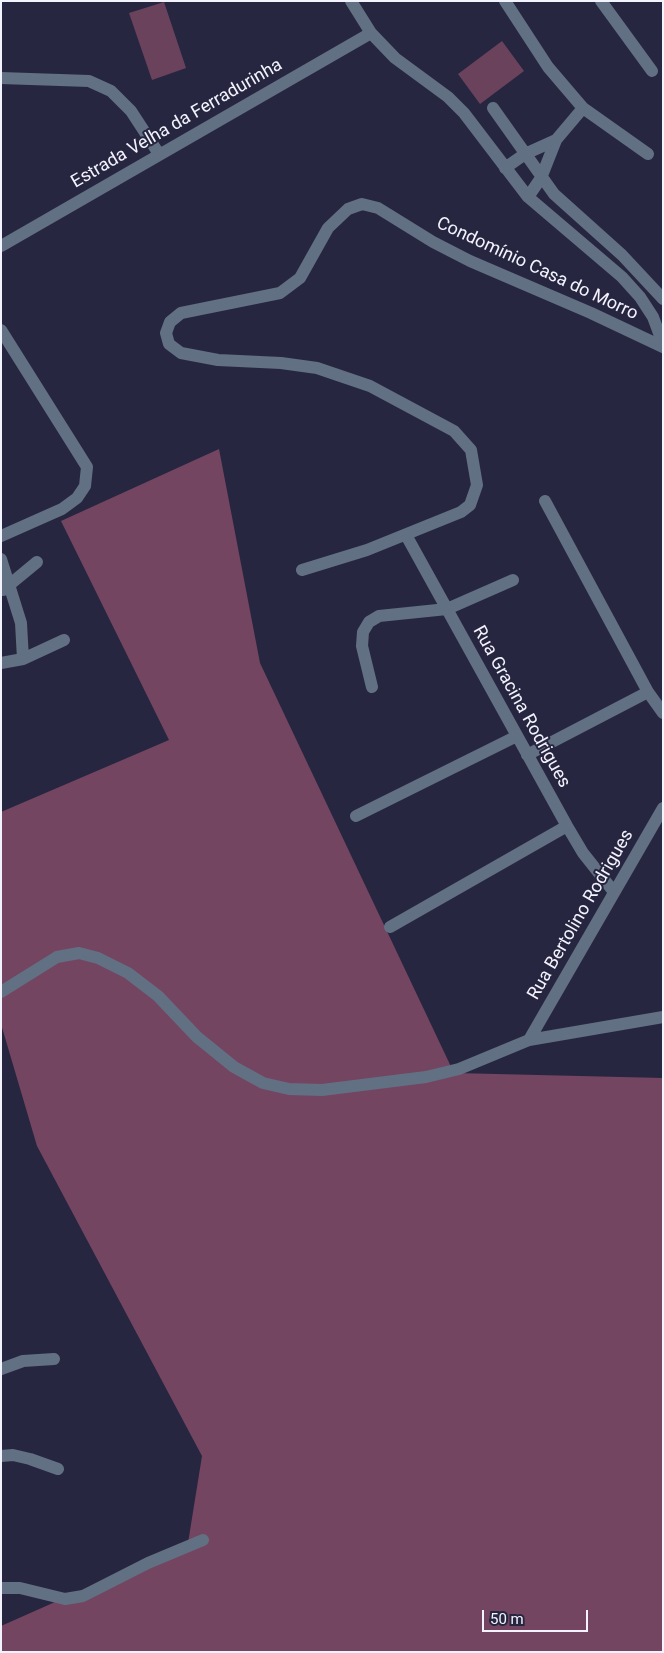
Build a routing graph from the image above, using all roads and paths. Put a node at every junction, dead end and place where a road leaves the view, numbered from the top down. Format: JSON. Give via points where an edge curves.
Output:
{"nodes":[{"id":1,"x":351,"y":1,"type":"edge"},
{"id":2,"x":506,"y":1,"type":"edge"},
{"id":3,"x":601,"y":1,"type":"edge"},
{"id":4,"x":371,"y":33,"type":"junction"},
{"id":5,"x":652,"y":71,"type":"dead end"},
{"id":6,"x":1,"y":78,"type":"edge"},
{"id":7,"x":493,"y":108,"type":"dead end"},
{"id":8,"x":583,"y":108,"type":"junction"},
{"id":9,"x":556,"y":140,"type":"junction"},
{"id":10,"x":160,"y":154,"type":"junction"},
{"id":11,"x":525,"y":154,"type":"junction"},
{"id":12,"x":648,"y":154,"type":"dead end"},
{"id":13,"x":505,"y":168,"type":"junction"},
{"id":14,"x":541,"y":178,"type":"junction"},
{"id":15,"x":528,"y":197,"type":"junction"},
{"id":16,"x":1,"y":246,"type":"edge"},
{"id":17,"x":663,"y":299,"type":"edge"},
{"id":18,"x":1,"y":330,"type":"edge"},
{"id":19,"x":663,"y":346,"type":"edge"},
{"id":20,"x":545,"y":501,"type":"dead end"},
{"id":21,"x":406,"y":535,"type":"junction"},
{"id":22,"x":1,"y":536,"type":"edge"},
{"id":23,"x":1,"y":559,"type":"edge"},
{"id":24,"x":37,"y":562,"type":"dead end"},
{"id":25,"x":302,"y":570,"type":"dead end"},
{"id":26,"x":513,"y":580,"type":"dead end"},
{"id":27,"x":5,"y":589,"type":"edge"},
{"id":28,"x":447,"y":609,"type":"junction"},
{"id":29,"x":64,"y":640,"type":"dead end"},
{"id":30,"x":23,"y":658,"type":"junction"},
{"id":31,"x":1,"y":663,"type":"edge"},
{"id":32,"x":372,"y":687,"type":"dead end"},
{"id":33,"x":648,"y":692,"type":"junction"},
{"id":34,"x":663,"y":713,"type":"edge"},
{"id":35,"x":517,"y":736,"type":"junction"},
{"id":36,"x":527,"y":755,"type":"junction"},
{"id":37,"x":663,"y":808,"type":"edge"},
{"id":38,"x":356,"y":816,"type":"dead end"},
{"id":39,"x":567,"y":826,"type":"junction"},
{"id":40,"x":614,"y":892,"type":"junction"},
{"id":41,"x":390,"y":927,"type":"dead end"},
{"id":42,"x":1,"y":992,"type":"edge"},
{"id":43,"x":663,"y":1017,"type":"edge"},
{"id":44,"x":529,"y":1040,"type":"junction"},
{"id":45,"x":54,"y":1359,"type":"dead end"},
{"id":46,"x":1,"y":1368,"type":"edge"},
{"id":47,"x":1,"y":1456,"type":"edge"},
{"id":48,"x":58,"y":1469,"type":"dead end"},
{"id":49,"x":203,"y":1540,"type":"dead end"},
{"id":50,"x":1,"y":1588,"type":"edge"}],
"edges":[{"from":1,"to":4,"type":"street"},
{"from":2,"to":8,"type":"street","via":[[548,67]]},
{"from":3,"to":5,"type":"street"},
{"from":4,"to":10,"type":"street","name":"Estrada Velha da Ferradurinha"},
{"from":4,"to":13,"type":"street","via":[[396,58],[464,112]]},
{"from":6,"to":10,"type":"street","via":[[88,82],[111,91],[130,111]]},
{"from":7,"to":11,"type":"street"},
{"from":8,"to":9,"type":"street"},
{"from":8,"to":12,"type":"street"},
{"from":9,"to":11,"type":"street"},
{"from":9,"to":14,"type":"street"},
{"from":10,"to":16,"type":"street","name":"Estrada Velha da Ferradurinha"},
{"from":11,"to":13,"type":"street"},
{"from":11,"to":14,"type":"street"},
{"from":13,"to":15,"type":"street"},
{"from":14,"to":15,"type":"street"},
{"from":14,"to":17,"type":"street","via":[[554,194],[622,254]]},
{"from":15,"to":19,"type":"street","via":[[622,276],[653,317]]},
{"from":18,"to":22,"type":"street","via":[[87,467],[85,486],[77,498]]},
{"from":19,"to":21,"type":"street","name":"Condomínio Casa do Morro","via":[[470,261],[378,208],[362,204],[348,209],[328,228],[300,278],[280,293],[181,313],[170,322],[166,333],[169,344],[181,353],[218,360],[317,368],[370,386],[454,431],[471,450],[477,485],[475,495],[461,512]]},
{"from":20,"to":33,"type":"street"},
{"from":21,"to":25,"type":"street","name":"Condomínio Casa do Morro"},
{"from":21,"to":28,"type":"street","name":"Rua Gracina Rodrigues"},
{"from":23,"to":27,"type":"street"},
{"from":24,"to":27,"type":"street"},
{"from":26,"to":28,"type":"street"},
{"from":27,"to":30,"type":"street","via":[[20,623]]},
{"from":28,"to":32,"type":"street","via":[[380,616],[369,622],[363,632],[362,646]]},
{"from":28,"to":35,"type":"street","name":"Rua Gracina Rodrigues"},
{"from":29,"to":30,"type":"street"},
{"from":30,"to":31,"type":"street"},
{"from":33,"to":34,"type":"street"},
{"from":33,"to":36,"type":"street"},
{"from":35,"to":36,"type":"street","name":"Rua Gracina Rodrigues"},
{"from":35,"to":38,"type":"street"},
{"from":36,"to":39,"type":"street","name":"Rua Gracina Rodrigues"},
{"from":37,"to":40,"type":"street","name":"Rua Bertolino Rodrigues"},
{"from":39,"to":40,"type":"street","name":"Rua Gracina Rodrigues"},
{"from":39,"to":41,"type":"street"},
{"from":40,"to":44,"type":"street","name":"Rua Bertolino Rodrigues"},
{"from":42,"to":44,"type":"street","via":[[57,957],[78,953],[98,958],[128,973],[158,996],[197,1037],[234,1067],[263,1083],[290,1089],[322,1090],[426,1077],[459,1069]]},
{"from":43,"to":44,"type":"street"},
{"from":45,"to":46,"type":"street","via":[[23,1361]]},
{"from":47,"to":48,"type":"street","via":[[30,1459]]},
{"from":49,"to":50,"type":"street","via":[[83,1596],[66,1599],[20,1588]]}]}
